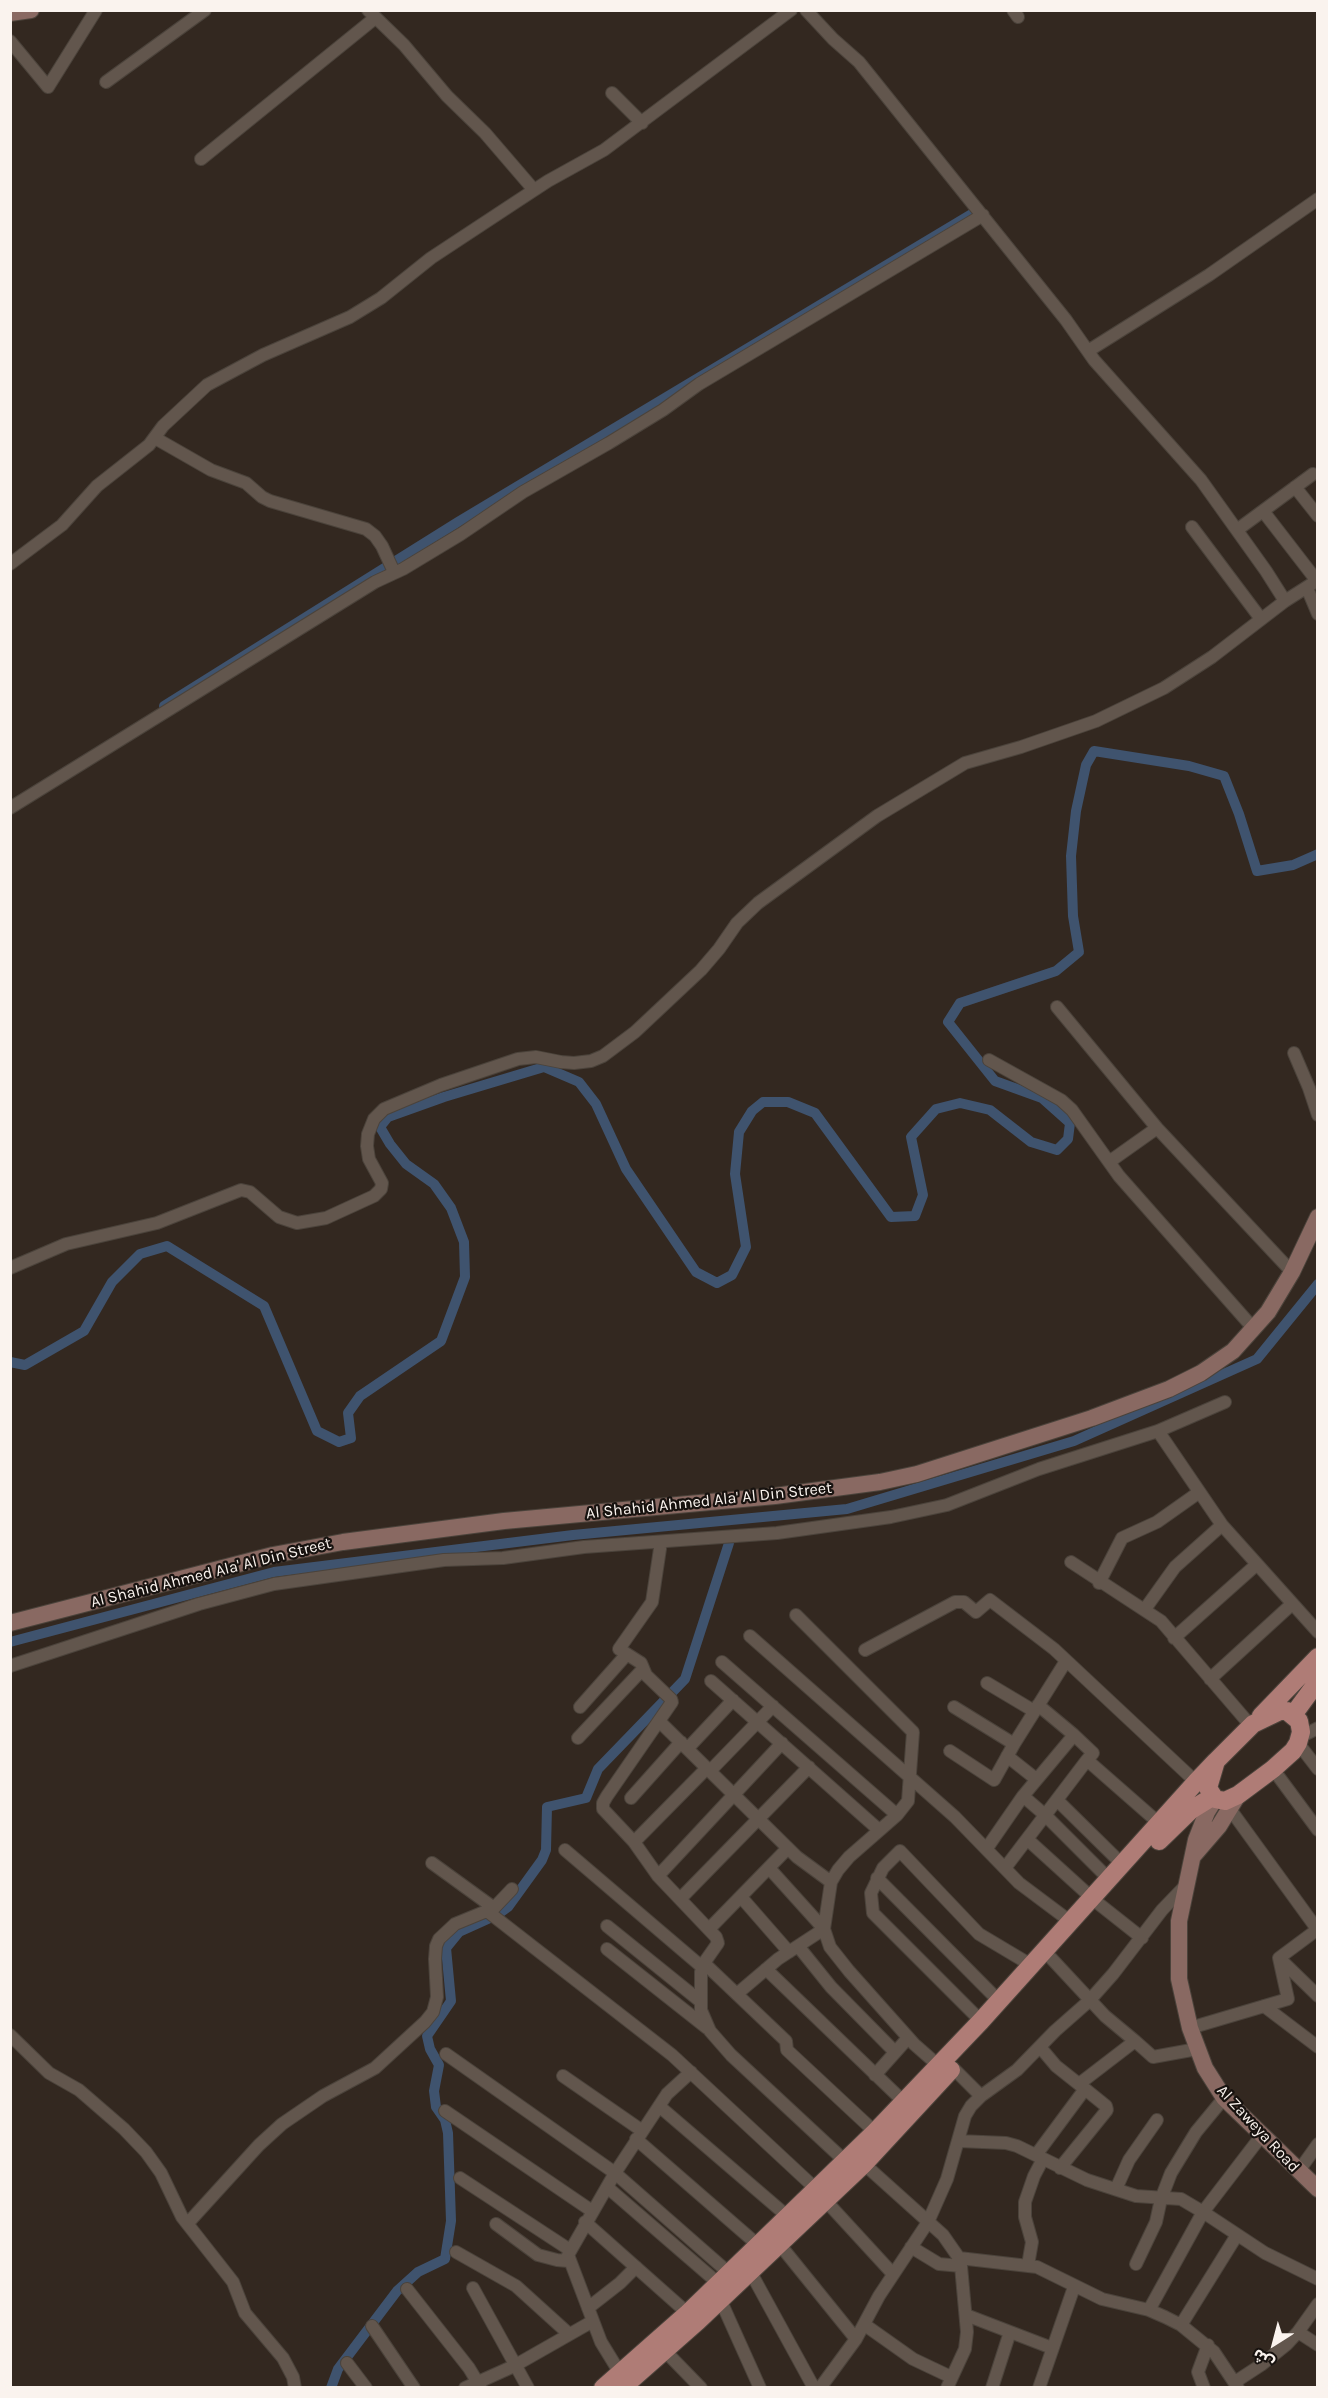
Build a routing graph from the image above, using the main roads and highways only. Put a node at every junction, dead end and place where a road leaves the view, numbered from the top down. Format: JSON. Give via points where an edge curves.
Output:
{"nodes":[{"id":1,"x":31,"y":10,"type":"edge"},
{"id":2,"x":10,"y":13,"type":"edge"},
{"id":3,"x":1317,"y":1217,"type":"edge"},
{"id":4,"x":10,"y":1623,"type":"edge"},
{"id":5,"x":1317,"y":1657,"type":"edge"},
{"id":6,"x":1317,"y":1681,"type":"edge"},
{"id":7,"x":1293,"y":1715,"type":"junction"},
{"id":8,"x":1252,"y":1725,"type":"junction"},
{"id":9,"x":1216,"y":1761,"type":"junction"},
{"id":10,"x":1224,"y":1800,"type":"junction"},
{"id":11,"x":1095,"y":1901,"type":"junction"},
{"id":12,"x":978,"y":2029,"type":"junction"},
{"id":13,"x":946,"y":2067,"type":"junction"},
{"id":14,"x":1317,"y":2190,"type":"edge"},
{"id":15,"x":820,"y":2195,"type":"junction"},
{"id":16,"x":769,"y":2241,"type":"junction"},
{"id":17,"x":723,"y":2285,"type":"junction"},
{"id":18,"x":693,"y":2317,"type":"junction"},
{"id":19,"x":621,"y":2380,"type":"edge"},
{"id":20,"x":603,"y":2388,"type":"edge"}],
"edges":[{"from":1,"to":2,"type":"main road"},
{"from":3,"to":4,"type":"main road","name":"Al Shahid Ahmed Ala' Al Din Street","via":[[1268,1312],[1233,1351],[1201,1373],[1092,1418],[908,1476],[776,1496],[504,1521],[342,1542],[273,1555]]},
{"from":5,"to":8,"type":"main road"},
{"from":6,"to":7,"type":"main road"},
{"from":7,"to":8,"type":"main road","via":[[1280,1711]]},
{"from":7,"to":10,"type":"main road","via":[[1301,1726],[1299,1740],[1273,1769]]},
{"from":8,"to":9,"type":"main road"},
{"from":9,"to":10,"type":"main road","via":[[1208,1783]]},
{"from":9,"to":11,"type":"main road","via":[[1109,1879]]},
{"from":10,"to":11,"type":"main road","via":[[1179,1821]]},
{"from":10,"to":14,"type":"main road","name":"Al Zaweya Road","via":[[1201,1826],[1179,1922],[1179,1980],[1190,2028],[1205,2068],[1224,2098]]},
{"from":11,"to":12,"type":"main road","via":[[1031,1965]]},
{"from":11,"to":12,"type":"main road","via":[[1051,1958]]},
{"from":12,"to":13,"type":"main road"},
{"from":13,"to":15,"type":"main road","via":[[903,2101],[845,2161]]},
{"from":13,"to":15,"type":"main road","via":[[864,2164]]},
{"from":15,"to":16,"type":"main road"},
{"from":16,"to":17,"type":"main road"},
{"from":16,"to":17,"type":"main road","via":[[750,2271]]},
{"from":17,"to":18,"type":"main road"},
{"from":18,"to":19,"type":"main road"},
{"from":18,"to":19,"type":"main road","via":[[665,2351]]},
{"from":19,"to":20,"type":"main road"}]}
